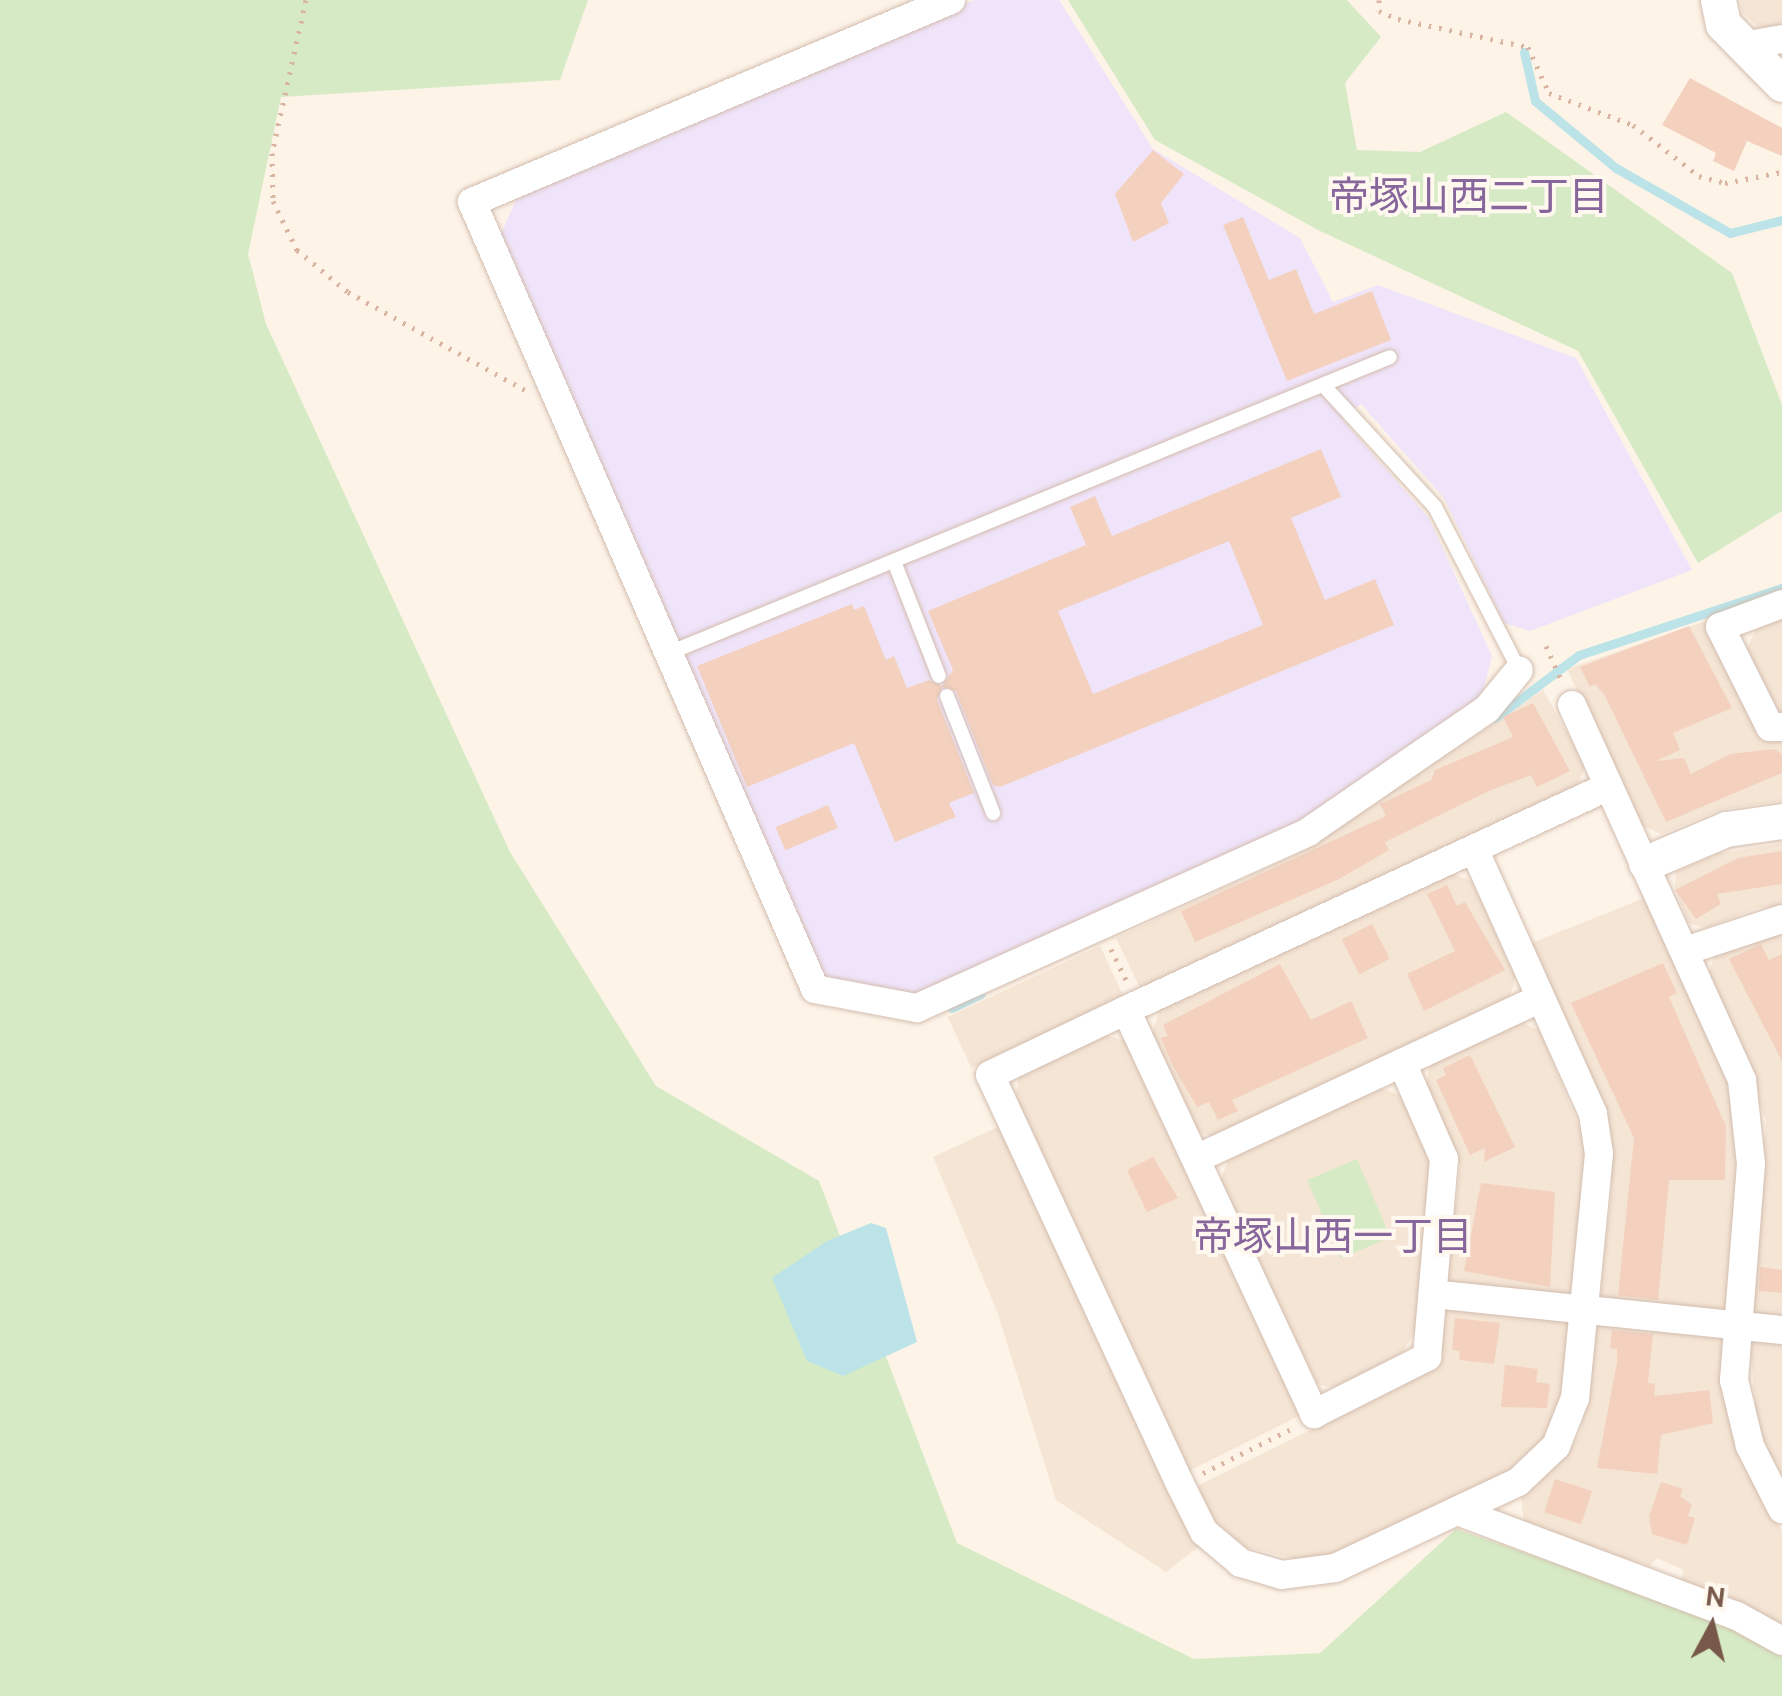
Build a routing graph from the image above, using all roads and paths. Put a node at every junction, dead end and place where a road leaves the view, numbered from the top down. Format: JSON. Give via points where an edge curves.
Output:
{"nodes":[{"id":1,"x":306,"y":0,"type":"edge"},
{"id":2,"x":951,"y":0,"type":"edge"},
{"id":3,"x":1379,"y":0,"type":"edge"},
{"id":4,"x":1718,"y":0,"type":"edge"},
{"id":5,"x":1782,"y":39,"type":"edge"},
{"id":6,"x":1743,"y":46,"type":"junction"},
{"id":7,"x":1782,"y":84,"type":"edge"},
{"id":8,"x":1782,"y":172,"type":"edge"},
{"id":9,"x":1390,"y":357,"type":"dead end"},
{"id":10,"x":1324,"y":386,"type":"junction"},
{"id":11,"x":562,"y":411,"type":"junction"},
{"id":12,"x":895,"y":564,"type":"junction"},
{"id":13,"x":1782,"y":604,"type":"edge"},
{"id":14,"x":1546,"y":646,"type":"dead end"},
{"id":15,"x":669,"y":653,"type":"junction"},
{"id":16,"x":1519,"y":670,"type":"joint"},
{"id":17,"x":939,"y":676,"type":"dead end"},
{"id":18,"x":947,"y":696,"type":"dead end"},
{"id":19,"x":1572,"y":705,"type":"joint"},
{"id":20,"x":1782,"y":727,"type":"edge"},
{"id":21,"x":1607,"y":786,"type":"junction"},
{"id":22,"x":992,"y":813,"type":"dead end"},
{"id":23,"x":1782,"y":821,"type":"edge"},
{"id":24,"x":1474,"y":849,"type":"junction"},
{"id":25,"x":1646,"y":864,"type":"junction"},
{"id":26,"x":1782,"y":919,"type":"edge"},
{"id":27,"x":1101,"y":926,"type":"junction"},
{"id":28,"x":1685,"y":952,"type":"junction"},
{"id":29,"x":1537,"y":1000,"type":"junction"},
{"id":30,"x":1132,"y":1007,"type":"junction"},
{"id":31,"x":1402,"y":1064,"type":"junction"},
{"id":32,"x":1198,"y":1158,"type":"junction"},
{"id":33,"x":1433,"y":1294,"type":"junction"},
{"id":34,"x":1584,"y":1308,"type":"junction"},
{"id":35,"x":1737,"y":1326,"type":"junction"},
{"id":36,"x":1782,"y":1330,"type":"edge"},
{"id":37,"x":1314,"y":1414,"type":"junction"},
{"id":38,"x":1180,"y":1484,"type":"junction"},
{"id":39,"x":1782,"y":1509,"type":"edge"},
{"id":40,"x":1456,"y":1511,"type":"junction"},
{"id":41,"x":1782,"y":1641,"type":"edge"}],
"edges":[{"from":1,"to":11,"type":"path","via":[[272,153],[273,202],[297,250],[348,292]]},
{"from":2,"to":11,"type":"street","via":[[472,202]]},
{"from":3,"to":8,"type":"path","via":[[1379,11],[1398,19],[1528,47],[1549,93],[1633,125],[1698,176],[1725,183]]},
{"from":4,"to":6,"type":"street","via":[[1723,24]]},
{"from":5,"to":6,"type":"street"},
{"from":6,"to":7,"type":"street"},
{"from":9,"to":10,"type":"lane"},
{"from":10,"to":12,"type":"lane"},
{"from":10,"to":16,"type":"lane","via":[[1435,507]]},
{"from":11,"to":15,"type":"street"},
{"from":12,"to":15,"type":"lane"},
{"from":12,"to":17,"type":"lane"},
{"from":13,"to":20,"type":"street","via":[[1720,626],[1770,727]]},
{"from":14,"to":19,"type":"path"},
{"from":15,"to":27,"type":"street","via":[[815,990],[916,1008]]},
{"from":16,"to":27,"type":"street","via":[[1487,709],[1308,832]]},
{"from":18,"to":22,"type":"lane"},
{"from":19,"to":21,"type":"street"},
{"from":21,"to":24,"type":"street"},
{"from":21,"to":25,"type":"street"},
{"from":23,"to":25,"type":"street","via":[[1726,830]]},
{"from":24,"to":29,"type":"street"},
{"from":24,"to":30,"type":"street"},
{"from":25,"to":28,"type":"street"},
{"from":26,"to":28,"type":"street"},
{"from":27,"to":30,"type":"path"},
{"from":28,"to":35,"type":"street","via":[[1742,1080],[1750,1121]]},
{"from":29,"to":31,"type":"street"},
{"from":29,"to":34,"type":"street","via":[[1594,1114],[1599,1154]]},
{"from":30,"to":32,"type":"street"},
{"from":30,"to":38,"type":"street","via":[[990,1076]]},
{"from":31,"to":32,"type":"street"},
{"from":31,"to":33,"type":"street","via":[[1444,1159]]},
{"from":32,"to":37,"type":"street"},
{"from":33,"to":34,"type":"street"},
{"from":33,"to":37,"type":"street","via":[[1427,1357]]},
{"from":34,"to":35,"type":"street"},
{"from":34,"to":40,"type":"street","via":[[1575,1398],[1556,1446],[1518,1482]]},
{"from":35,"to":36,"type":"street"},
{"from":35,"to":39,"type":"street","via":[[1734,1380],[1750,1446]]},
{"from":37,"to":38,"type":"path"},
{"from":38,"to":40,"type":"street","via":[[1204,1532],[1241,1563],[1282,1576],[1335,1568]]},
{"from":40,"to":41,"type":"street","via":[[1737,1616]]}]}
